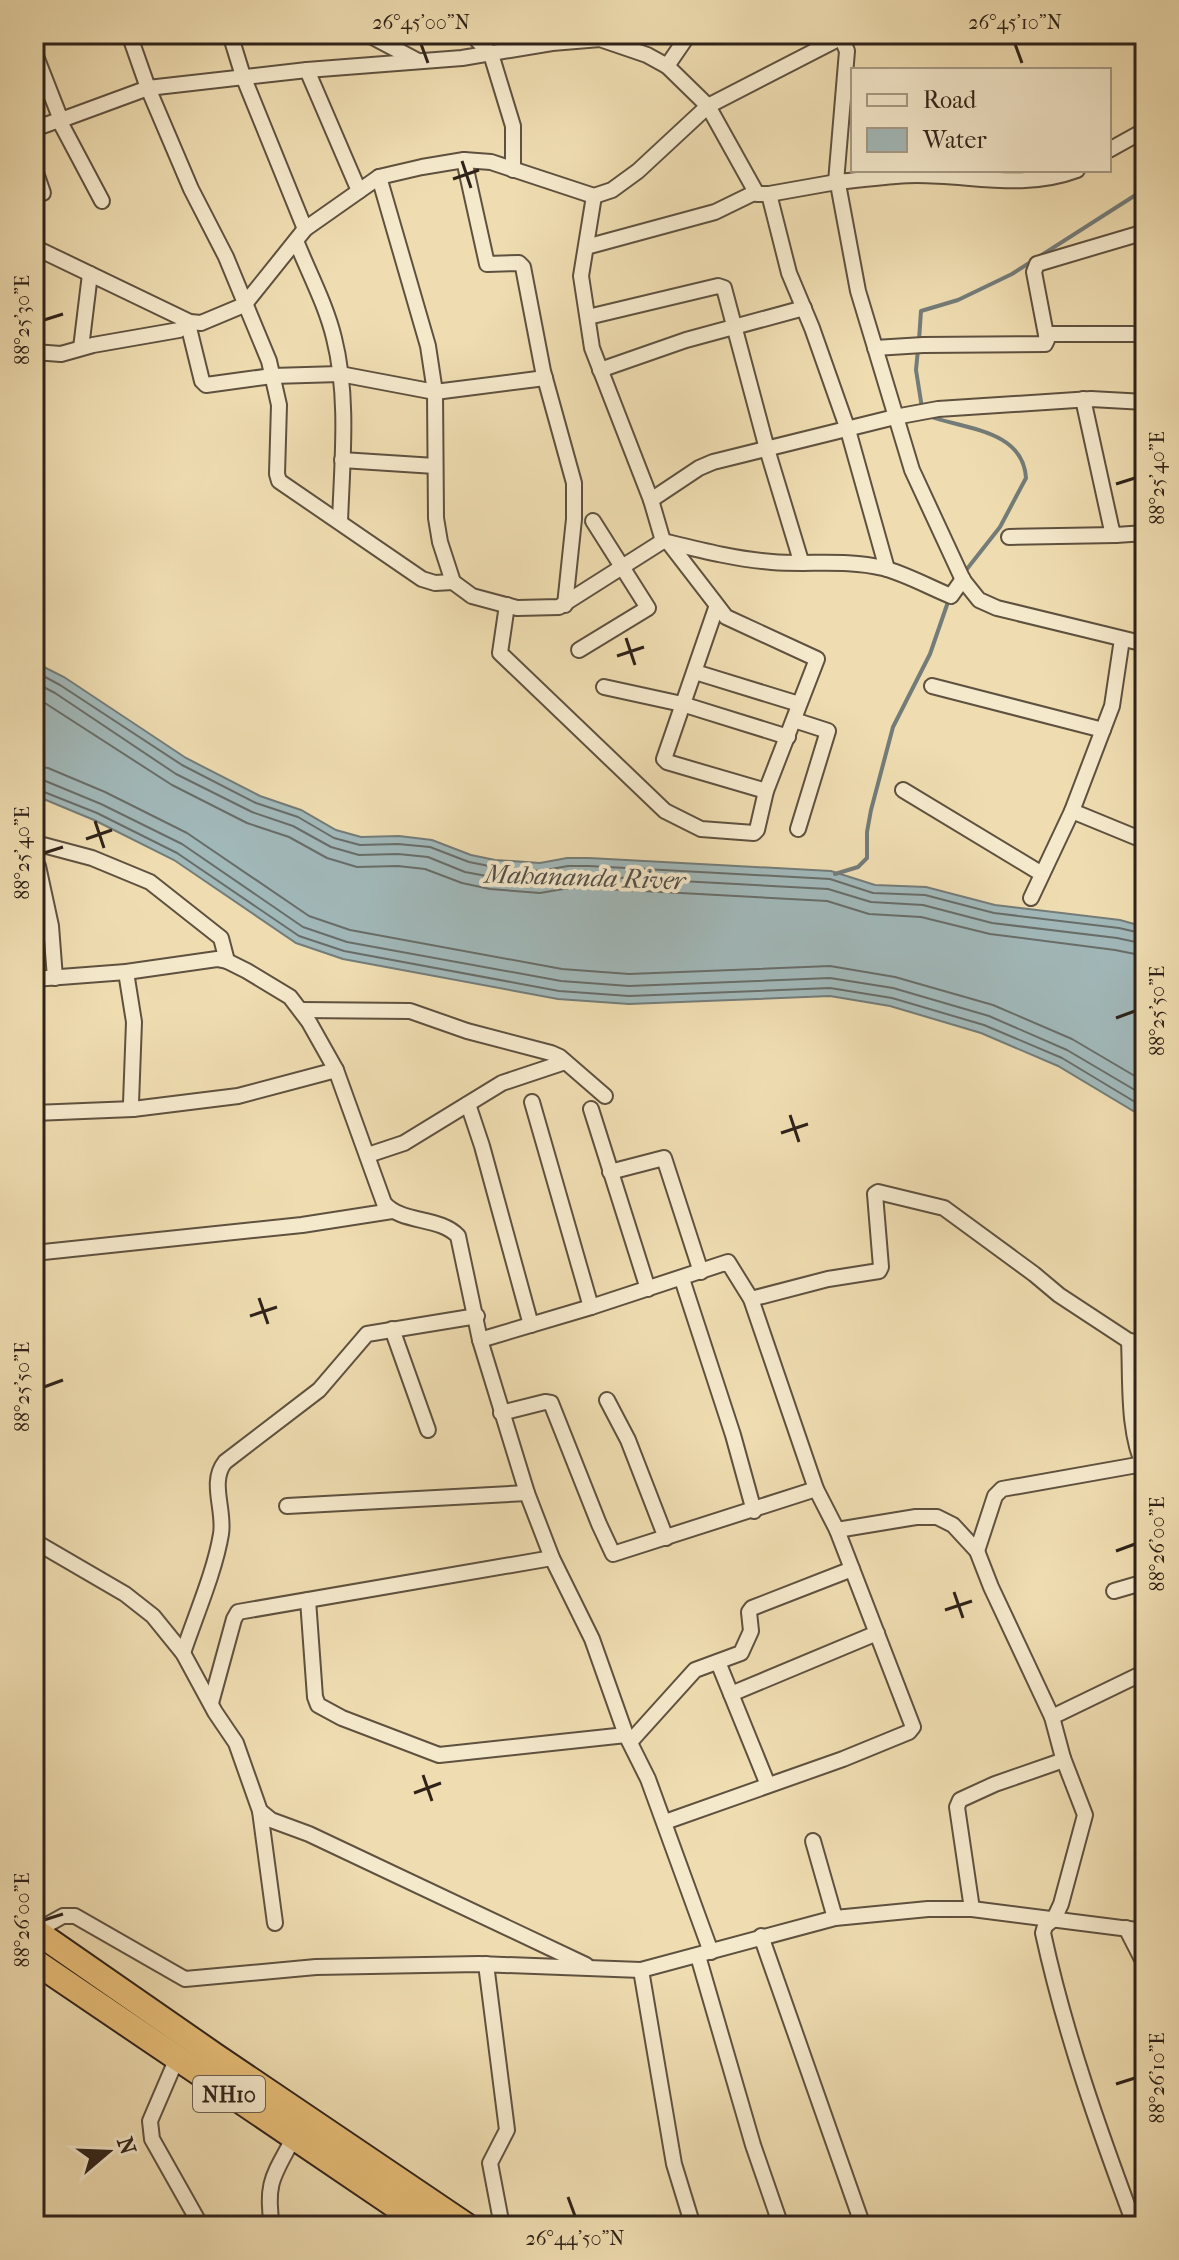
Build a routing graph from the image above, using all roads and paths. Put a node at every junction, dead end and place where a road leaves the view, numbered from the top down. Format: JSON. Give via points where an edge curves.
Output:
{"nodes":[{"id":1,"x":129,"y":34,"type":"edge"},
{"id":2,"x":230,"y":34,"type":"edge"},
{"id":3,"x":367,"y":34,"type":"edge"},
{"id":4,"x":471,"y":34,"type":"edge"},
{"id":5,"x":689,"y":34,"type":"edge"},
{"id":6,"x":841,"y":36,"type":"edge"},
{"id":7,"x":34,"y":51,"type":"edge"},
{"id":8,"x":491,"y":54,"type":"junction"},
{"id":9,"x":417,"y":61,"type":"junction"},
{"id":10,"x":667,"y":66,"type":"junction"},
{"id":11,"x":307,"y":70,"type":"junction"},
{"id":12,"x":243,"y":76,"type":"junction"},
{"id":13,"x":148,"y":88,"type":"junction"},
{"id":14,"x":708,"y":106,"type":"junction"},
{"id":15,"x":59,"y":120,"type":"junction"},
{"id":16,"x":34,"y":129,"type":"edge"},
{"id":17,"x":1145,"y":130,"type":"edge"},
{"id":18,"x":1111,"y":149,"type":"edge"},
{"id":19,"x":464,"y":160,"type":"junction"},
{"id":20,"x":34,"y":167,"type":"edge"},
{"id":21,"x":513,"y":170,"type":"junction"},
{"id":22,"x":1072,"y":172,"type":"edge"},
{"id":23,"x":379,"y":177,"type":"junction"},
{"id":24,"x":836,"y":182,"type":"junction"},
{"id":25,"x":359,"y":191,"type":"junction"},
{"id":26,"x":43,"y":193,"type":"dead end"},
{"id":27,"x":762,"y":193,"type":"junction"},
{"id":28,"x":594,"y":196,"type":"junction"},
{"id":29,"x":102,"y":201,"type":"dead end"},
{"id":30,"x":1145,"y":232,"type":"edge"},
{"id":31,"x":300,"y":235,"type":"junction"},
{"id":32,"x":34,"y":247,"type":"edge"},
{"id":33,"x":586,"y":247,"type":"junction"},
{"id":34,"x":90,"y":274,"type":"junction"},
{"id":35,"x":244,"y":305,"type":"junction"},
{"id":36,"x":804,"y":308,"type":"junction"},
{"id":37,"x":588,"y":317,"type":"junction"},
{"id":38,"x":189,"y":323,"type":"junction"},
{"id":39,"x":735,"y":325,"type":"junction"},
{"id":40,"x":1046,"y":334,"type":"junction"},
{"id":41,"x":1145,"y":334,"type":"edge"},
{"id":42,"x":81,"y":348,"type":"junction"},
{"id":43,"x":875,"y":348,"type":"junction"},
{"id":44,"x":34,"y":352,"type":"edge"},
{"id":45,"x":600,"y":370,"type":"junction"},
{"id":46,"x":340,"y":374,"type":"junction"},
{"id":47,"x":272,"y":376,"type":"junction"},
{"id":48,"x":545,"y":378,"type":"junction"},
{"id":49,"x":435,"y":392,"type":"junction"},
{"id":50,"x":1083,"y":399,"type":"junction"},
{"id":51,"x":1145,"y":402,"type":"edge"},
{"id":52,"x":895,"y":417,"type":"junction"},
{"id":53,"x":848,"y":430,"type":"junction"},
{"id":54,"x":767,"y":449,"type":"junction"},
{"id":55,"x":342,"y":460,"type":"junction"},
{"id":56,"x":435,"y":466,"type":"junction"},
{"id":57,"x":651,"y":500,"type":"junction"},
{"id":58,"x":593,"y":521,"type":"dead end"},
{"id":59,"x":340,"y":522,"type":"junction"},
{"id":60,"x":1145,"y":533,"type":"edge"},
{"id":61,"x":1116,"y":535,"type":"junction"},
{"id":62,"x":1009,"y":537,"type":"dead end"},
{"id":63,"x":666,"y":542,"type":"junction"},
{"id":64,"x":801,"y":561,"type":"junction"},
{"id":65,"x":621,"y":569,"type":"junction"},
{"id":66,"x":887,"y":569,"type":"junction"},
{"id":67,"x":963,"y":580,"type":"junction"},
{"id":68,"x":453,"y":582,"type":"junction"},
{"id":69,"x":507,"y":605,"type":"junction"},
{"id":70,"x":565,"y":605,"type":"junction"},
{"id":71,"x":716,"y":608,"type":"junction"},
{"id":72,"x":1122,"y":639,"type":"junction"},
{"id":73,"x":1145,"y":644,"type":"edge"},
{"id":74,"x":579,"y":650,"type":"dead end"},
{"id":75,"x":695,"y":672,"type":"junction"},
{"id":76,"x":932,"y":686,"type":"dead end"},
{"id":77,"x":604,"y":687,"type":"dead end"},
{"id":78,"x":682,"y":704,"type":"junction"},
{"id":79,"x":799,"y":704,"type":"junction"},
{"id":80,"x":794,"y":720,"type":"junction"},
{"id":81,"x":1103,"y":730,"type":"junction"},
{"id":82,"x":788,"y":737,"type":"junction"},
{"id":83,"x":903,"y":790,"type":"dead end"},
{"id":84,"x":766,"y":791,"type":"junction"},
{"id":85,"x":1072,"y":811,"type":"junction"},
{"id":86,"x":798,"y":829,"type":"dead end"},
{"id":87,"x":1145,"y":841,"type":"edge"},
{"id":88,"x":43,"y":845,"type":"dead end"},
{"id":89,"x":34,"y":863,"type":"edge"},
{"id":90,"x":1042,"y":874,"type":"junction"},
{"id":91,"x":1031,"y":898,"type":"dead end"},
{"id":92,"x":227,"y":961,"type":"junction"},
{"id":93,"x":126,"y":972,"type":"junction"},
{"id":94,"x":55,"y":978,"type":"junction"},
{"id":95,"x":34,"y":979,"type":"edge"},
{"id":96,"x":301,"y":1010,"type":"junction"},
{"id":97,"x":565,"y":1062,"type":"junction"},
{"id":98,"x":336,"y":1070,"type":"junction"},
{"id":99,"x":605,"y":1096,"type":"dead end"},
{"id":100,"x":532,"y":1102,"type":"dead end"},
{"id":101,"x":468,"y":1104,"type":"junction"},
{"id":102,"x":133,"y":1109,"type":"junction"},
{"id":103,"x":591,"y":1109,"type":"dead end"},
{"id":104,"x":34,"y":1113,"type":"edge"},
{"id":105,"x":368,"y":1155,"type":"junction"},
{"id":106,"x":610,"y":1172,"type":"junction"},
{"id":107,"x":392,"y":1211,"type":"junction"},
{"id":108,"x":34,"y":1253,"type":"edge"},
{"id":109,"x":701,"y":1272,"type":"junction"},
{"id":110,"x":682,"y":1279,"type":"junction"},
{"id":111,"x":648,"y":1289,"type":"junction"},
{"id":112,"x":751,"y":1299,"type":"junction"},
{"id":113,"x":591,"y":1307,"type":"junction"},
{"id":114,"x":477,"y":1316,"type":"junction"},
{"id":115,"x":531,"y":1325,"type":"junction"},
{"id":116,"x":392,"y":1329,"type":"junction"},
{"id":117,"x":480,"y":1340,"type":"junction"},
{"id":118,"x":1129,"y":1341,"type":"junction"},
{"id":119,"x":1145,"y":1343,"type":"edge"},
{"id":120,"x":607,"y":1400,"type":"dead end"},
{"id":121,"x":501,"y":1413,"type":"junction"},
{"id":122,"x":428,"y":1430,"type":"dead end"},
{"id":123,"x":1144,"y":1466,"type":"edge"},
{"id":124,"x":816,"y":1489,"type":"junction"},
{"id":125,"x":527,"y":1493,"type":"junction"},
{"id":126,"x":287,"y":1506,"type":"dead end"},
{"id":127,"x":754,"y":1511,"type":"junction"},
{"id":128,"x":837,"y":1530,"type":"junction"},
{"id":129,"x":666,"y":1538,"type":"junction"},
{"id":130,"x":34,"y":1541,"type":"edge"},
{"id":131,"x":977,"y":1551,"type":"junction"},
{"id":132,"x":552,"y":1558,"type":"junction"},
{"id":133,"x":852,"y":1569,"type":"junction"},
{"id":134,"x":1145,"y":1582,"type":"edge"},
{"id":135,"x":1114,"y":1591,"type":"dead end"},
{"id":136,"x":308,"y":1600,"type":"junction"},
{"id":137,"x":877,"y":1633,"type":"junction"},
{"id":138,"x":183,"y":1653,"type":"junction"},
{"id":139,"x":718,"y":1662,"type":"junction"},
{"id":140,"x":1145,"y":1672,"type":"edge"},
{"id":141,"x":731,"y":1694,"type":"junction"},
{"id":142,"x":211,"y":1703,"type":"junction"},
{"id":143,"x":1052,"y":1717,"type":"junction"},
{"id":144,"x":628,"y":1738,"type":"junction"},
{"id":145,"x":1063,"y":1758,"type":"junction"},
{"id":146,"x":768,"y":1785,"type":"junction"},
{"id":147,"x":260,"y":1811,"type":"junction"},
{"id":148,"x":665,"y":1822,"type":"junction"},
{"id":149,"x":813,"y":1841,"type":"dead end"},
{"id":150,"x":972,"y":1909,"type":"junction"},
{"id":151,"x":835,"y":1918,"type":"junction"},
{"id":152,"x":1054,"y":1919,"type":"junction"},
{"id":153,"x":275,"y":1923,"type":"dead end"},
{"id":154,"x":1126,"y":1928,"type":"junction"},
{"id":155,"x":35,"y":1931,"type":"edge"},
{"id":156,"x":1145,"y":1931,"type":"edge"},
{"id":157,"x":761,"y":1936,"type":"junction"},
{"id":158,"x":704,"y":1954,"type":"junction"},
{"id":159,"x":34,"y":1961,"type":"edge"},
{"id":160,"x":486,"y":1964,"type":"junction"},
{"id":161,"x":1145,"y":1965,"type":"edge"},
{"id":162,"x":593,"y":1968,"type":"junction"},
{"id":163,"x":641,"y":1970,"type":"junction"},
{"id":164,"x":177,"y":2058,"type":"junction"},
{"id":165,"x":294,"y":2137,"type":"junction"},
{"id":166,"x":201,"y":2226,"type":"edge"},
{"id":167,"x":272,"y":2226,"type":"edge"},
{"id":168,"x":425,"y":2226,"type":"edge"},
{"id":169,"x":467,"y":2226,"type":"edge"},
{"id":170,"x":502,"y":2226,"type":"edge"},
{"id":171,"x":693,"y":2226,"type":"edge"},
{"id":172,"x":781,"y":2226,"type":"edge"},
{"id":173,"x":863,"y":2226,"type":"edge"},
{"id":174,"x":1135,"y":2226,"type":"edge"}],
"edges":[{"from":1,"to":13,"type":"street"},
{"from":2,"to":12,"type":"street"},
{"from":3,"to":9,"type":"street"},
{"from":4,"to":8,"type":"street"},
{"from":5,"to":10,"type":"street"},
{"from":6,"to":14,"type":"street"},
{"from":6,"to":24,"type":"street","via":[[847,51]]},
{"from":7,"to":15,"type":"street"},
{"from":8,"to":9,"type":"street"},
{"from":8,"to":10,"type":"street","via":[[600,39]]},
{"from":8,"to":21,"type":"street","via":[[513,126]]},
{"from":9,"to":11,"type":"street"},
{"from":10,"to":14,"type":"street"},
{"from":11,"to":12,"type":"street"},
{"from":11,"to":25,"type":"street"},
{"from":12,"to":13,"type":"street"},
{"from":12,"to":31,"type":"street"},
{"from":13,"to":15,"type":"street"},
{"from":13,"to":35,"type":"street"},
{"from":14,"to":27,"type":"street"},
{"from":14,"to":28,"type":"street","via":[[638,171]]},
{"from":15,"to":16,"type":"street"},
{"from":15,"to":29,"type":"street"},
{"from":17,"to":18,"type":"street"},
{"from":19,"to":21,"type":"street"},
{"from":19,"to":23,"type":"street"},
{"from":19,"to":48,"type":"street","via":[[487,264],[522,265]]},
{"from":20,"to":26,"type":"street"},
{"from":21,"to":28,"type":"street"},
{"from":22,"to":24,"type":"street","via":[[1033,182],[915,175]]},
{"from":23,"to":25,"type":"street"},
{"from":23,"to":49,"type":"street","via":[[428,346]]},
{"from":24,"to":27,"type":"street"},
{"from":24,"to":43,"type":"street"},
{"from":25,"to":31,"type":"street"},
{"from":27,"to":33,"type":"street","via":[[715,212]]},
{"from":27,"to":36,"type":"street"},
{"from":28,"to":33,"type":"street"},
{"from":30,"to":40,"type":"street","via":[[1037,264]]},
{"from":31,"to":35,"type":"street"},
{"from":31,"to":46,"type":"street"},
{"from":32,"to":34,"type":"street"},
{"from":33,"to":37,"type":"street","via":[[581,276]]},
{"from":34,"to":38,"type":"street"},
{"from":34,"to":42,"type":"street"},
{"from":35,"to":38,"type":"street"},
{"from":35,"to":47,"type":"street"},
{"from":36,"to":39,"type":"street"},
{"from":36,"to":53,"type":"street"},
{"from":37,"to":39,"type":"street","via":[[718,286],[726,292]]},
{"from":37,"to":45,"type":"street"},
{"from":38,"to":42,"type":"street","via":[[179,330]]},
{"from":38,"to":47,"type":"street","via":[[204,384]]},
{"from":39,"to":45,"type":"street"},
{"from":39,"to":54,"type":"street"},
{"from":40,"to":41,"type":"street"},
{"from":40,"to":43,"type":"street","via":[[1047,343],[1042,345]]},
{"from":42,"to":44,"type":"street","via":[[61,354]]},
{"from":43,"to":52,"type":"street"},
{"from":45,"to":57,"type":"street"},
{"from":46,"to":47,"type":"street"},
{"from":46,"to":49,"type":"street"},
{"from":46,"to":55,"type":"street"},
{"from":47,"to":59,"type":"street","via":[[279,405],[279,481]]},
{"from":48,"to":49,"type":"street"},
{"from":48,"to":70,"type":"street","via":[[575,487]]},
{"from":49,"to":56,"type":"street"},
{"from":50,"to":51,"type":"street"},
{"from":50,"to":52,"type":"street"},
{"from":50,"to":61,"type":"street","via":[[1109,525]]},
{"from":52,"to":53,"type":"street"},
{"from":52,"to":67,"type":"street","via":[[912,470]]},
{"from":53,"to":54,"type":"street"},
{"from":53,"to":66,"type":"street"},
{"from":54,"to":57,"type":"street","via":[[705,465]]},
{"from":54,"to":64,"type":"street"},
{"from":55,"to":56,"type":"street"},
{"from":55,"to":59,"type":"street"},
{"from":56,"to":68,"type":"street","via":[[436,518]]},
{"from":57,"to":63,"type":"street"},
{"from":58,"to":65,"type":"street"},
{"from":59,"to":68,"type":"street","via":[[422,579]]},
{"from":60,"to":61,"type":"street"},
{"from":61,"to":62,"type":"street"},
{"from":63,"to":64,"type":"street","via":[[736,557]]},
{"from":63,"to":65,"type":"street"},
{"from":63,"to":71,"type":"street"},
{"from":64,"to":66,"type":"street"},
{"from":65,"to":70,"type":"street"},
{"from":65,"to":74,"type":"street","via":[[648,609]]},
{"from":66,"to":67,"type":"street","via":[[951,596]]},
{"from":67,"to":72,"type":"street","via":[[979,600],[997,608]]},
{"from":68,"to":69,"type":"street","via":[[472,596]]},
{"from":69,"to":70,"type":"street"},
{"from":69,"to":84,"type":"street","via":[[500,653],[665,811],[701,829],[752,833]]},
{"from":71,"to":75,"type":"street"},
{"from":71,"to":79,"type":"street","via":[[816,659]]},
{"from":72,"to":73,"type":"street"},
{"from":72,"to":81,"type":"street"},
{"from":75,"to":78,"type":"street"},
{"from":75,"to":79,"type":"street"},
{"from":76,"to":81,"type":"street"},
{"from":77,"to":78,"type":"street"},
{"from":78,"to":82,"type":"street"},
{"from":78,"to":84,"type":"street","via":[[665,761]]},
{"from":79,"to":80,"type":"street"},
{"from":80,"to":82,"type":"street"},
{"from":80,"to":86,"type":"street","via":[[828,731]]},
{"from":81,"to":85,"type":"street"},
{"from":82,"to":84,"type":"street"},
{"from":83,"to":90,"type":"street"},
{"from":85,"to":87,"type":"street"},
{"from":85,"to":90,"type":"street"},
{"from":88,"to":92,"type":"street","via":[[150,882],[221,938]]},
{"from":89,"to":94,"type":"street","via":[[51,926]]},
{"from":90,"to":91,"type":"street"},
{"from":92,"to":93,"type":"street","via":[[207,959]]},
{"from":92,"to":96,"type":"street","via":[[290,997]]},
{"from":93,"to":94,"type":"street"},
{"from":93,"to":102,"type":"street","via":[[134,1022]]},
{"from":94,"to":95,"type":"street"},
{"from":96,"to":97,"type":"street","via":[[419,1013],[551,1053]]},
{"from":96,"to":98,"type":"street"},
{"from":97,"to":99,"type":"street"},
{"from":97,"to":101,"type":"street","via":[[502,1083]]},
{"from":98,"to":102,"type":"street","via":[[238,1096]]},
{"from":98,"to":105,"type":"street"},
{"from":100,"to":113,"type":"street"},
{"from":101,"to":105,"type":"street","via":[[404,1143]]},
{"from":101,"to":115,"type":"street"},
{"from":102,"to":104,"type":"street"},
{"from":103,"to":106,"type":"street"},
{"from":105,"to":107,"type":"street","via":[[384,1203]]},
{"from":106,"to":109,"type":"street","via":[[664,1158]]},
{"from":106,"to":111,"type":"street"},
{"from":107,"to":108,"type":"street"},
{"from":107,"to":114,"type":"street","via":[[448,1227],[458,1236]]},
{"from":109,"to":110,"type":"street"},
{"from":109,"to":112,"type":"street","via":[[730,1263]]},
{"from":110,"to":111,"type":"street"},
{"from":110,"to":127,"type":"street"},
{"from":111,"to":113,"type":"street"},
{"from":112,"to":118,"type":"street","via":[[879,1271],[878,1192],[944,1208]]},
{"from":112,"to":124,"type":"street"},
{"from":113,"to":115,"type":"street"},
{"from":114,"to":116,"type":"street"},
{"from":114,"to":117,"type":"street"},
{"from":115,"to":117,"type":"street"},
{"from":116,"to":122,"type":"street"},
{"from":116,"to":138,"type":"street","via":[[362,1337],[319,1390],[220,1468],[221,1532]]},
{"from":117,"to":121,"type":"street"},
{"from":118,"to":119,"type":"street"},
{"from":118,"to":123,"type":"street","via":[[1133,1421]]},
{"from":120,"to":129,"type":"street"},
{"from":121,"to":125,"type":"street"},
{"from":121,"to":129,"type":"street","via":[[551,1403],[611,1553]]},
{"from":123,"to":131,"type":"street","via":[[1002,1489]]},
{"from":124,"to":127,"type":"street"},
{"from":124,"to":128,"type":"street"},
{"from":125,"to":126,"type":"street"},
{"from":125,"to":132,"type":"street"},
{"from":127,"to":129,"type":"street"},
{"from":128,"to":131,"type":"street","via":[[937,1517],[953,1525]]},
{"from":128,"to":133,"type":"street"},
{"from":130,"to":138,"type":"street","via":[[125,1594],[153,1616]]},
{"from":131,"to":143,"type":"street"},
{"from":132,"to":136,"type":"street"},
{"from":132,"to":144,"type":"street","via":[[592,1639]]},
{"from":133,"to":137,"type":"street"},
{"from":133,"to":139,"type":"street","via":[[752,1608],[751,1631],[742,1651]]},
{"from":134,"to":135,"type":"street"},
{"from":136,"to":142,"type":"street","via":[[237,1613]]},
{"from":136,"to":144,"type":"street","via":[[316,1701],[342,1718],[439,1755]]},
{"from":137,"to":141,"type":"street"},
{"from":137,"to":146,"type":"street","via":[[912,1730]]},
{"from":138,"to":142,"type":"street"},
{"from":139,"to":141,"type":"street"},
{"from":139,"to":144,"type":"street","via":[[694,1671]]},
{"from":140,"to":143,"type":"street"},
{"from":141,"to":146,"type":"street"},
{"from":142,"to":147,"type":"street","via":[[236,1743]]},
{"from":143,"to":145,"type":"street"},
{"from":144,"to":148,"type":"street"},
{"from":145,"to":150,"type":"street","via":[[960,1800]]},
{"from":145,"to":152,"type":"street","via":[[1085,1815]]},
{"from":146,"to":148,"type":"street"},
{"from":147,"to":153,"type":"street"},
{"from":147,"to":162,"type":"street"},
{"from":148,"to":158,"type":"street"},
{"from":149,"to":151,"type":"street"},
{"from":150,"to":151,"type":"street"},
{"from":150,"to":152,"type":"street"},
{"from":151,"to":157,"type":"street"},
{"from":152,"to":154,"type":"street"},
{"from":152,"to":174,"type":"street","via":[[1043,1933],[1057,1995]]},
{"from":154,"to":156,"type":"street"},
{"from":154,"to":161,"type":"street"},
{"from":155,"to":160,"type":"street","via":[[63,1916],[75,1916],[185,1979],[316,1967]]},
{"from":155,"to":169,"type":"highway"},
{"from":157,"to":158,"type":"street"},
{"from":157,"to":173,"type":"street"},
{"from":158,"to":163,"type":"street"},
{"from":158,"to":172,"type":"street","via":[[753,2145]]},
{"from":159,"to":164,"type":"highway","number":"NH10"},
{"from":160,"to":162,"type":"street"},
{"from":160,"to":170,"type":"street","via":[[507,2130],[490,2163]]},
{"from":162,"to":163,"type":"street"},
{"from":163,"to":171,"type":"street","via":[[674,2164]]},
{"from":164,"to":165,"type":"highway","number":"NH10"},
{"from":164,"to":166,"type":"street","via":[[149,2128]]},
{"from":165,"to":167,"type":"street","via":[[270,2181]]},
{"from":165,"to":168,"type":"highway","number":"NH10"}]}
